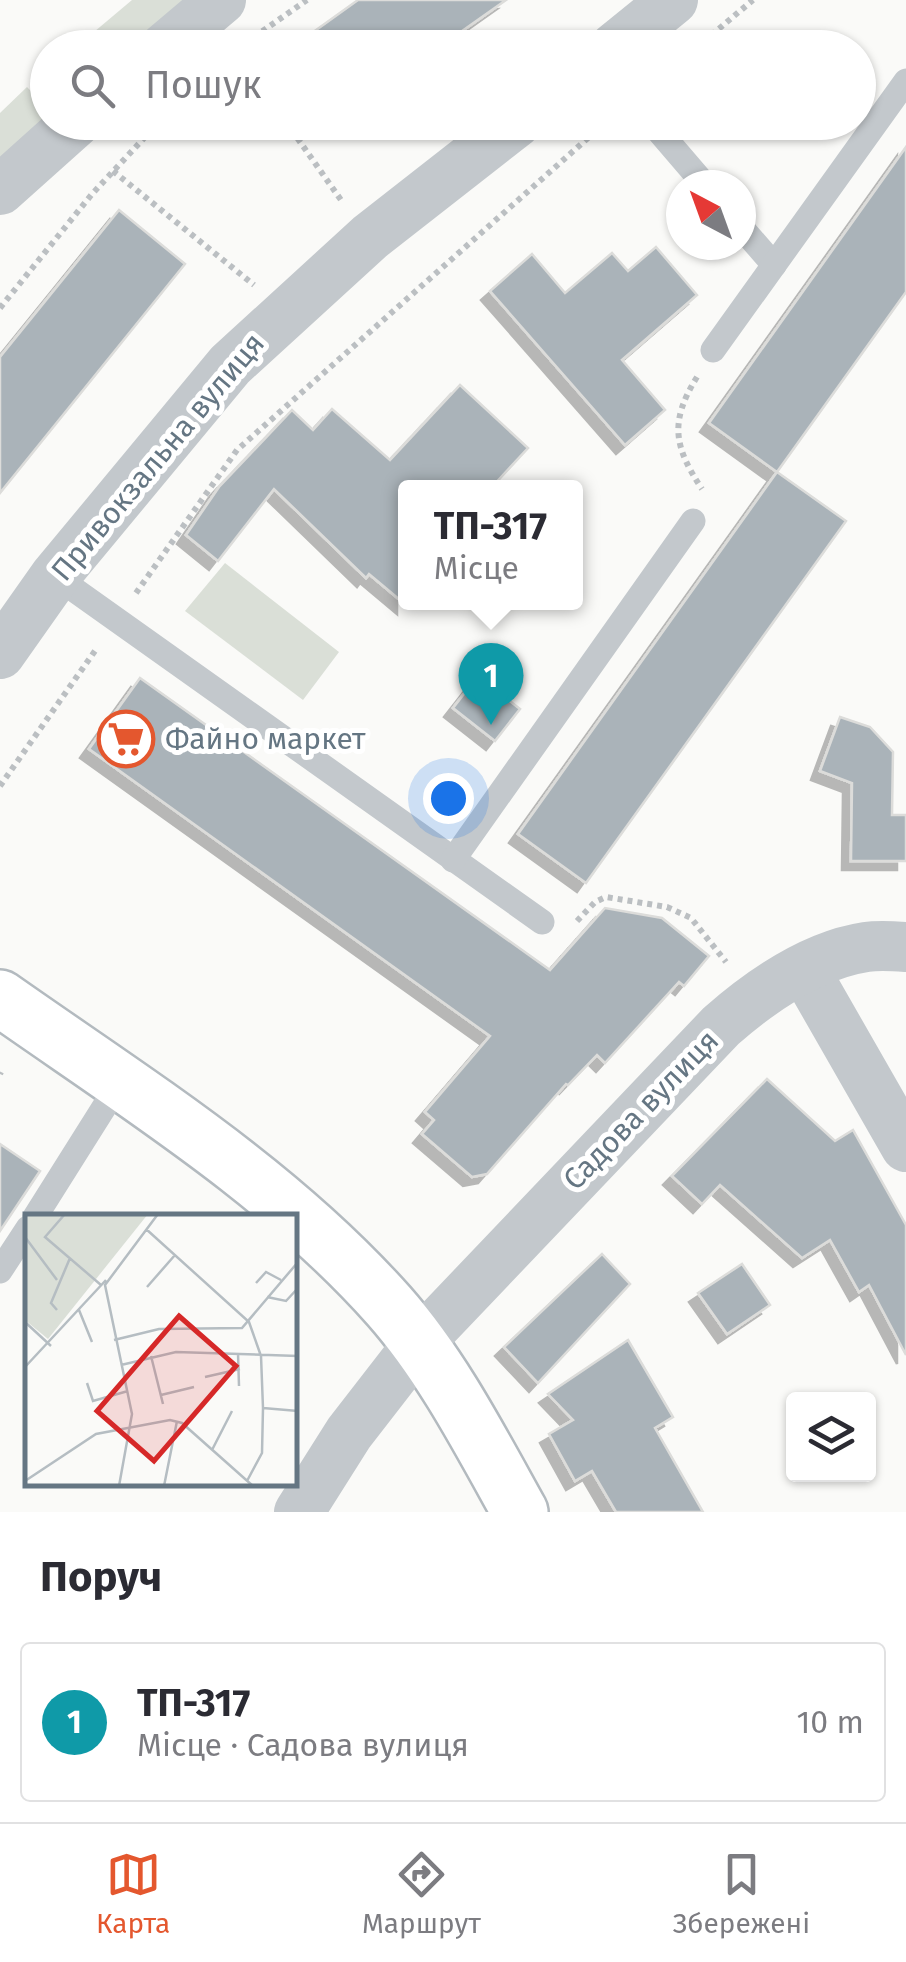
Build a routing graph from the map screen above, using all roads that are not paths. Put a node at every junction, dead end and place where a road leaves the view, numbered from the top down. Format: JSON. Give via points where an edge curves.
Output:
{"nodes":[{"id":1,"x":221,"y":0,"type":"edge"},
{"id":2,"x":673,"y":0,"type":"edge"},
{"id":3,"x":185,"y":30,"type":"edge"},
{"id":4,"x":636,"y":30,"type":"edge"},
{"id":5,"x":906,"y":81,"type":"edge"},
{"id":6,"x":876,"y":123,"type":"edge"},
{"id":7,"x":56,"y":140,"type":"edge"},
{"id":8,"x":493,"y":140,"type":"edge"},
{"id":9,"x":666,"y":140,"type":"edge"},
{"id":10,"x":864,"y":140,"type":"edge"},
{"id":11,"x":692,"y":170,"type":"edge"},
{"id":12,"x":0,"y":190,"type":"edge"},
{"id":13,"x":756,"y":244,"type":"edge"},
{"id":14,"x":774,"y":265,"type":"junction"},
{"id":15,"x":713,"y":350,"type":"road end"},
{"id":16,"x":693,"y":521,"type":"road end"},
{"id":17,"x":55,"y":576,"type":"junction"},
{"id":18,"x":0,"y":654,"type":"edge"},
{"id":19,"x":454,"y":860,"type":"junction"},
{"id":20,"x":542,"y":922,"type":"road end"},
{"id":21,"x":906,"y":946,"type":"edge"},
{"id":22,"x":804,"y":969,"type":"junction"},
{"id":23,"x":0,"y":998,"type":"edge"},
{"id":24,"x":120,"y":1082,"type":"junction"},
{"id":25,"x":906,"y":1147,"type":"edge"},
{"id":26,"x":36,"y":1214,"type":"edge"},
{"id":27,"x":293,"y":1214,"type":"edge"},
{"id":28,"x":298,"y":1218,"type":"edge"},
{"id":29,"x":25,"y":1233,"type":"edge"},
{"id":30,"x":0,"y":1271,"type":"edge"},
{"id":31,"x":418,"y":1344,"type":"junction"},
{"id":32,"x":300,"y":1512,"type":"edge"},
{"id":33,"x":520,"y":1512,"type":"edge"}],
"edges":[{"from":1,"to":3,"type":"street"},
{"from":2,"to":4,"type":"street"},
{"from":5,"to":6,"type":"lane"},
{"from":7,"to":12,"type":"street"},
{"from":8,"to":17,"type":"street","name":"Привокзальна вулиця","via":[[286,310],[206,392]]},
{"from":9,"to":11,"type":"lane"},
{"from":10,"to":14,"type":"lane"},
{"from":13,"to":14,"type":"lane"},
{"from":14,"to":15,"type":"lane"},
{"from":16,"to":19,"type":"lane"},
{"from":17,"to":18,"type":"street","name":"Привокзальна вулиця"},
{"from":17,"to":19,"type":"lane"},
{"from":19,"to":20,"type":"lane"},
{"from":21,"to":22,"type":"street","name":"Садова вулиця","via":[[868,946]]},
{"from":22,"to":25,"type":"street"},
{"from":22,"to":31,"type":"street","name":"Садова вулиця","via":[[721,1026]]},
{"from":23,"to":24,"type":"main road"},
{"from":24,"to":26,"type":"lane"},
{"from":24,"to":27,"type":"main road","via":[[220,1150]]},
{"from":28,"to":31,"type":"main road","via":[[346,1260]]},
{"from":29,"to":30,"type":"lane"},
{"from":31,"to":32,"type":"street","name":"Садова вулиця","via":[[349,1433]]},
{"from":31,"to":33,"type":"main road"}]}
